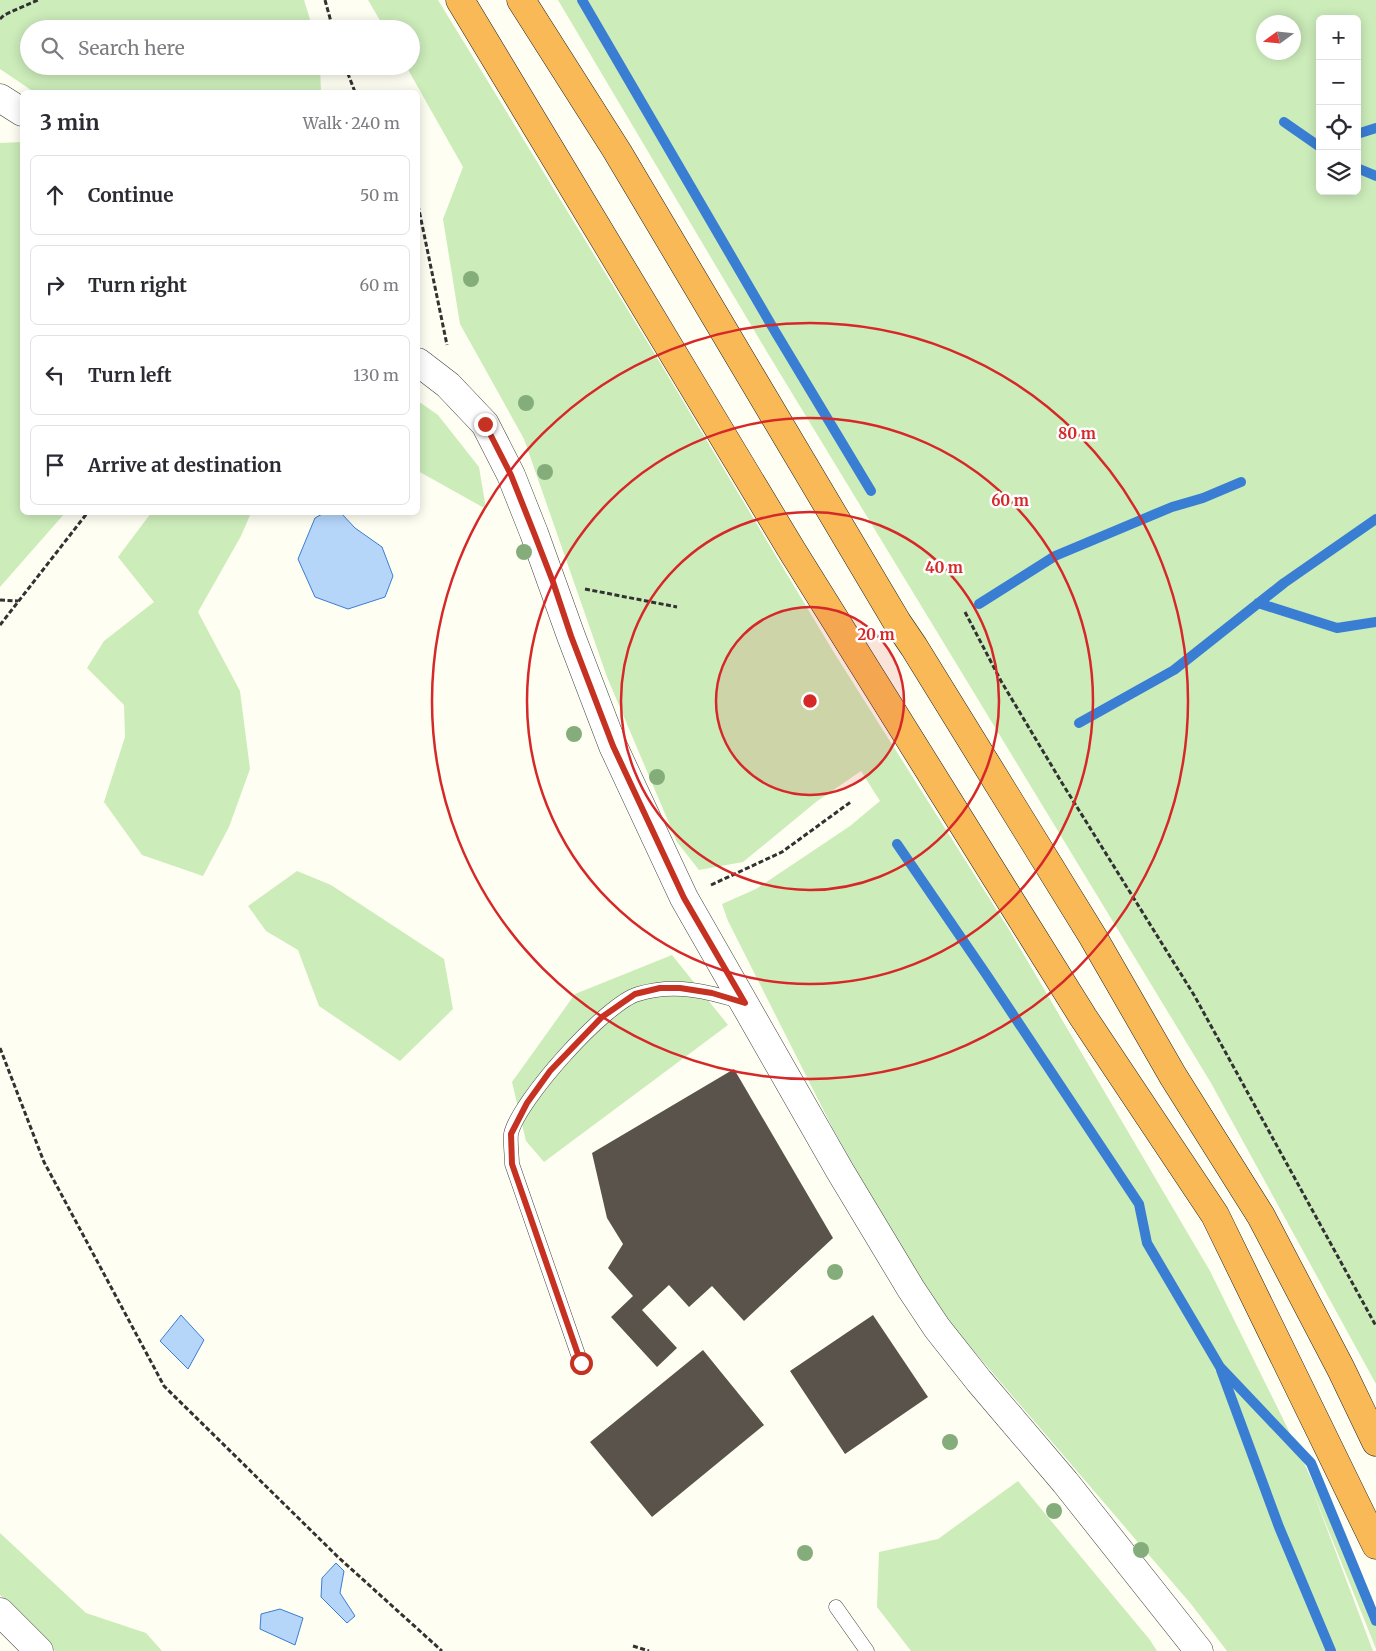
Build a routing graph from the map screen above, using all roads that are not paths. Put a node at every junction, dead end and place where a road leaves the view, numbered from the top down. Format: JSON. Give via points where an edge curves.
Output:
{"nodes":[{"id":1,"x":460,"y":0,"type":"edge"},
{"id":2,"x":521,"y":0,"type":"edge"},
{"id":3,"x":0,"y":98,"type":"edge"},
{"id":4,"x":20,"y":111,"type":"edge"},
{"id":5,"x":420,"y":364,"type":"edge"},
{"id":6,"x":745,"y":1003,"type":"junction"},
{"id":7,"x":581,"y":1363,"type":"dead end"},
{"id":8,"x":1376,"y":1442,"type":"edge"},
{"id":9,"x":1376,"y":1545,"type":"edge"},
{"id":10,"x":836,"y":1607,"type":"dead end"},
{"id":11,"x":0,"y":1612,"type":"edge"},
{"id":12,"x":39,"y":1651,"type":"edge"},
{"id":13,"x":867,"y":1651,"type":"edge"},
{"id":14,"x":1198,"y":1651,"type":"edge"}],
"edges":[{"from":1,"to":9,"type":"highway","via":[[796,557],[1083,1017],[1215,1215]]},
{"from":2,"to":8,"type":"highway","via":[[618,151],[897,622],[1261,1216]]},
{"from":3,"to":4,"type":"street"},
{"from":5,"to":6,"type":"street","via":[[448,385],[485,424],[511,475],[613,746],[684,898]]},
{"from":6,"to":7,"type":"lane","via":[[680,988],[660,988],[635,994],[602,1017],[550,1071],[527,1103],[511,1134],[512,1164]]},
{"from":6,"to":14,"type":"street","via":[[840,1171],[937,1328],[1065,1482]]},
{"from":10,"to":13,"type":"lane"},
{"from":11,"to":12,"type":"street"}]}
